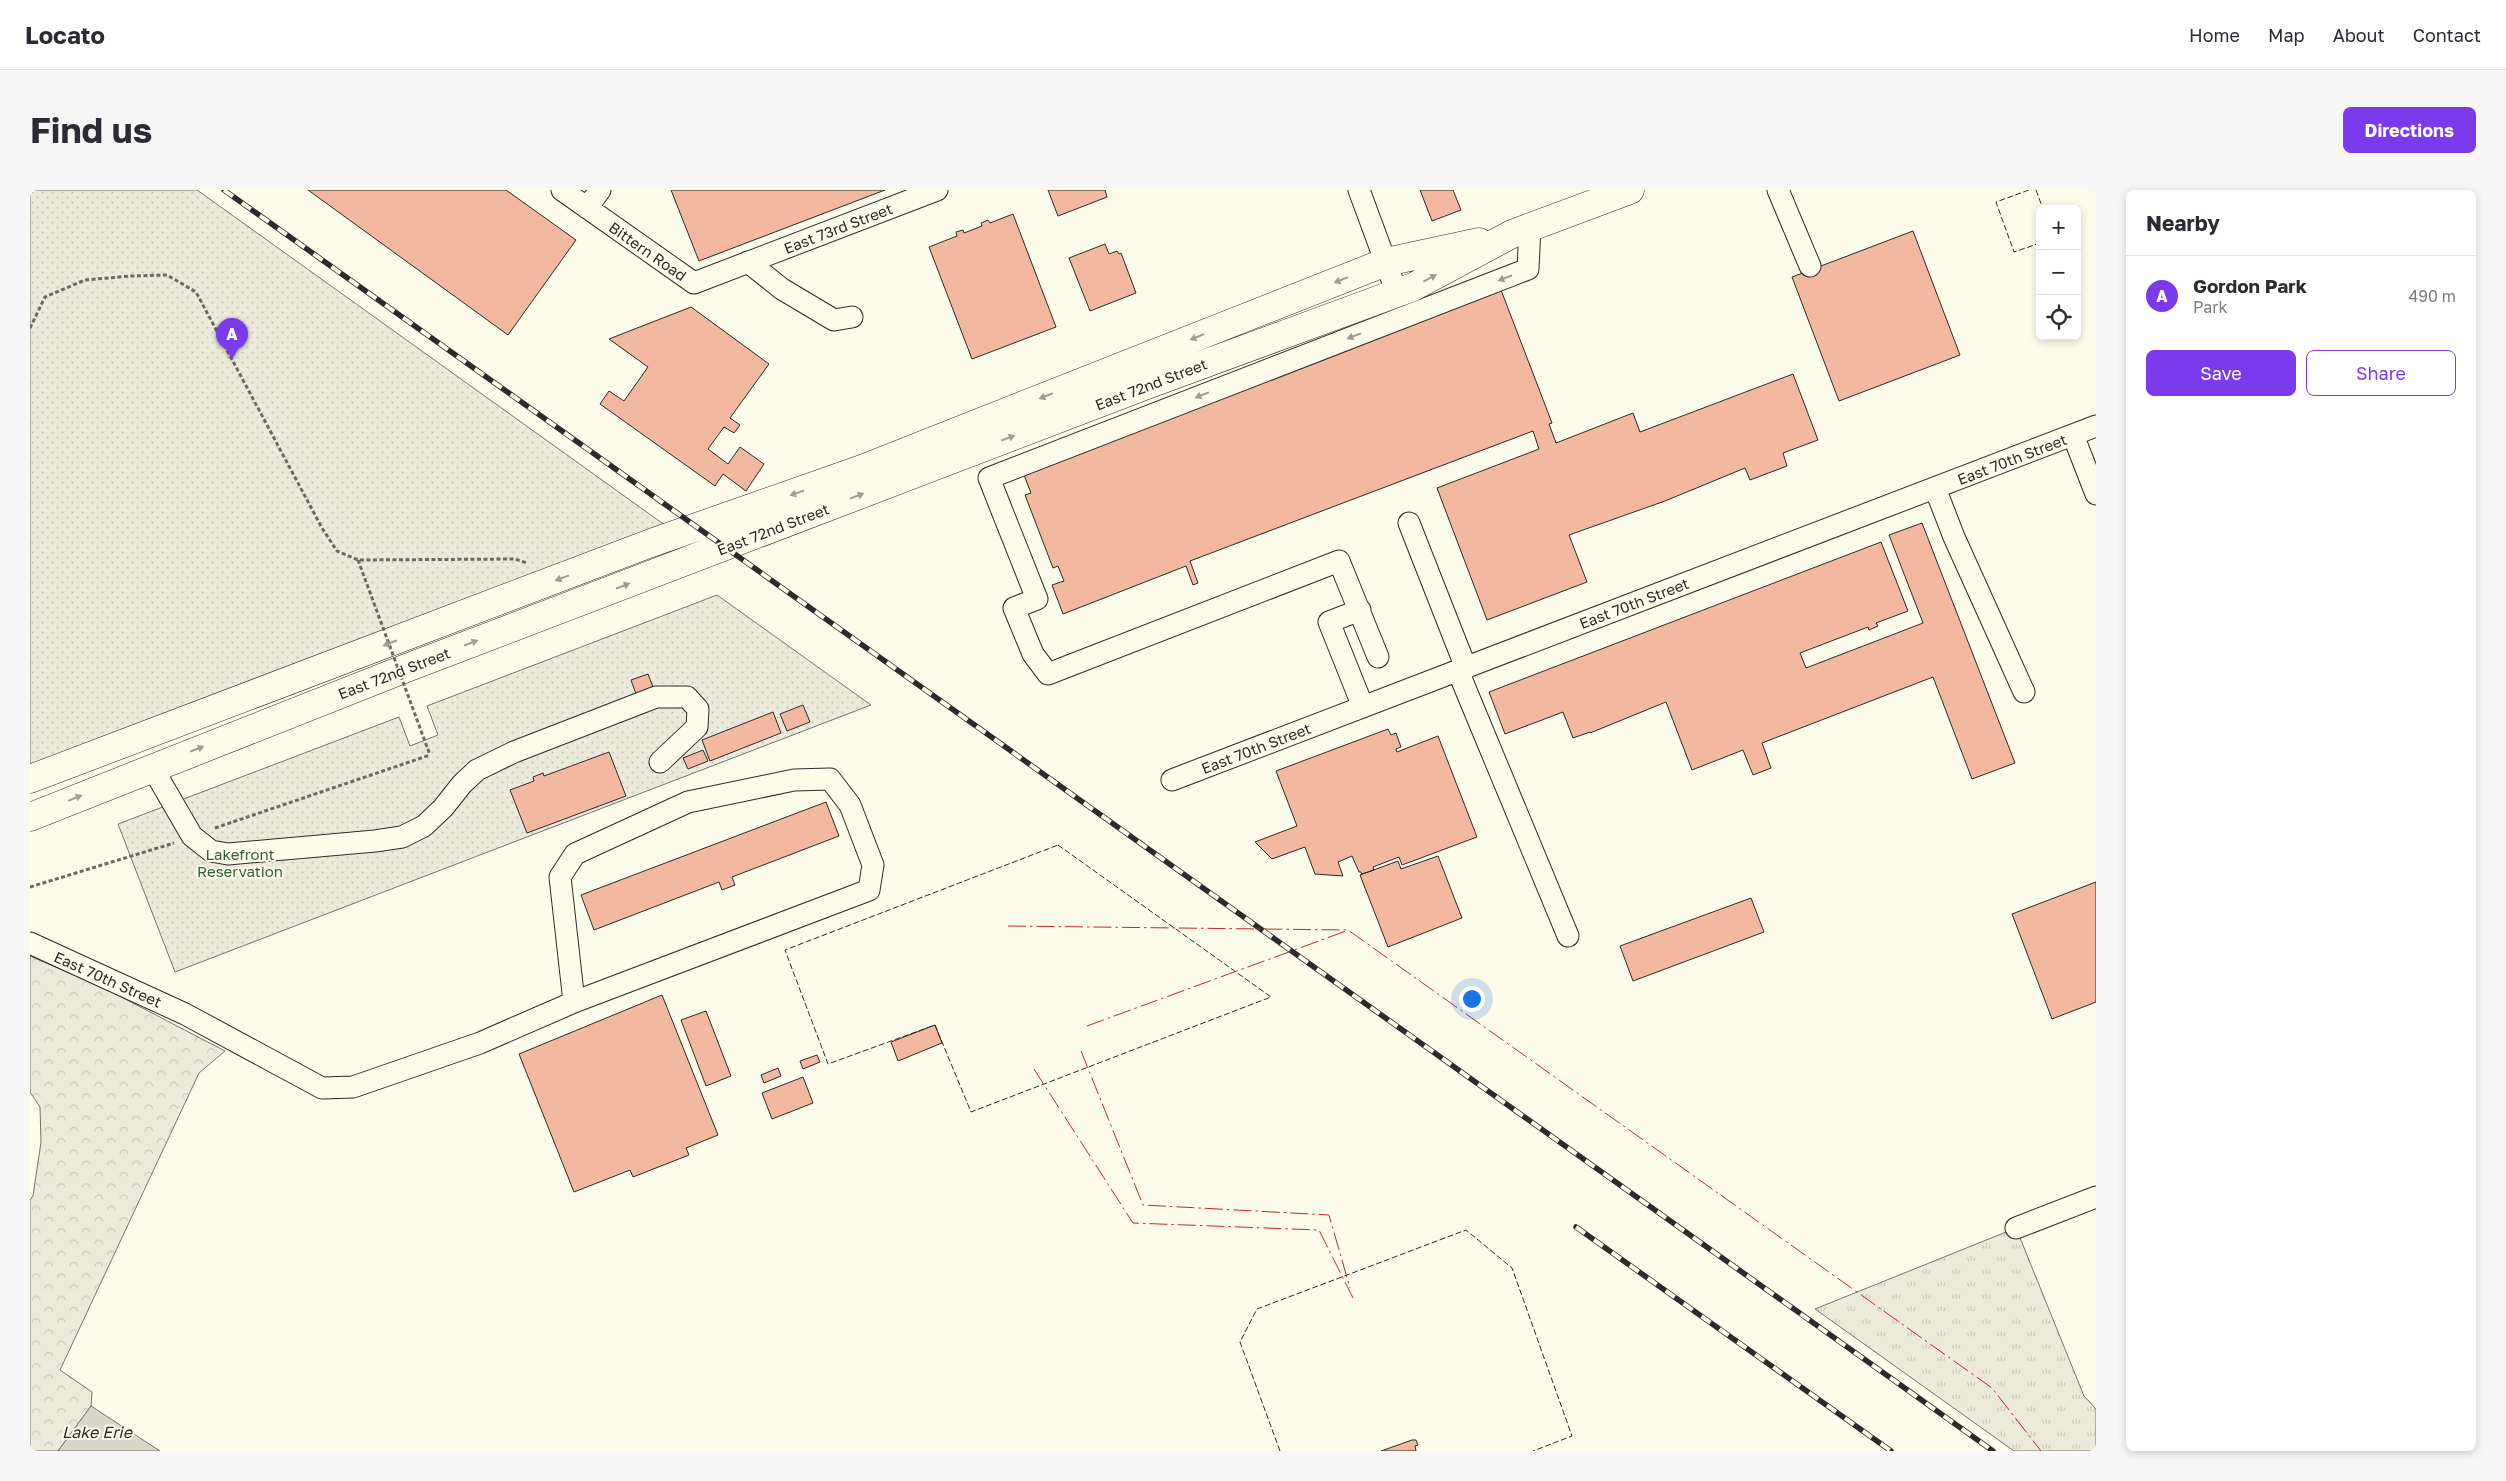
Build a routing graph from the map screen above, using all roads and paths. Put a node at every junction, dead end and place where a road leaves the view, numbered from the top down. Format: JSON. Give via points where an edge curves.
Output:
{"nodes":[{"id":1,"x":562,"y":190,"type":"edge"},
{"id":2,"x":600,"y":190,"type":"edge"},
{"id":3,"x":937,"y":190,"type":"edge"},
{"id":4,"x":1359,"y":190,"type":"edge"},
{"id":5,"x":1630,"y":190,"type":"edge"},
{"id":6,"x":1778,"y":190,"type":"edge"},
{"id":7,"x":587,"y":208,"type":"junction"},
{"id":8,"x":1521,"y":231,"type":"junction"},
{"id":9,"x":1386,"y":262,"type":"junction"},
{"id":10,"x":744,"y":264,"type":"junction"},
{"id":11,"x":1810,"y":266,"type":"dead end"},
{"id":12,"x":1398,"y":293,"type":"junction"},
{"id":13,"x":852,"y":317,"type":"dead end"},
{"id":14,"x":30,"y":328,"type":"edge"},
{"id":15,"x":2096,"y":426,"type":"edge"},
{"id":16,"x":2074,"y":435,"type":"junction"},
{"id":17,"x":1935,"y":488,"type":"junction"},
{"id":18,"x":2096,"y":494,"type":"edge"},
{"id":19,"x":1409,"y":523,"type":"dead end"},
{"id":20,"x":358,"y":560,"type":"junction"},
{"id":21,"x":527,"y":563,"type":"dead end"},
{"id":22,"x":1360,"y":610,"type":"junction"},
{"id":23,"x":1378,"y":657,"type":"dead end"},
{"id":24,"x":1462,"y":669,"type":"junction"},
{"id":25,"x":2024,"y":692,"type":"dead end"},
{"id":26,"x":1363,"y":707,"type":"junction"},
{"id":27,"x":142,"y":736,"type":"junction"},
{"id":28,"x":660,"y":762,"type":"dead end"},
{"id":29,"x":152,"y":767,"type":"junction"},
{"id":30,"x":30,"y":779,"type":"edge"},
{"id":31,"x":1172,"y":780,"type":"dead end"},
{"id":32,"x":30,"y":817,"type":"edge"},
{"id":33,"x":192,"y":836,"type":"junction"},
{"id":34,"x":30,"y":888,"type":"edge"},
{"id":35,"x":1568,"y":936,"type":"dead end"},
{"id":36,"x":30,"y":944,"type":"edge"},
{"id":37,"x":574,"y":1002,"type":"junction"},
{"id":38,"x":2096,"y":1197,"type":"edge"},
{"id":39,"x":2016,"y":1228,"type":"dead end"}],
"edges":[{"from":1,"to":7,"type":"street","name":"Bittern Road"},
{"from":2,"to":7,"type":"street"},
{"from":3,"to":10,"type":"street","name":"East 73rd Street"},
{"from":4,"to":9,"type":"street"},
{"from":5,"to":8,"type":"main road","name":"East 72nd Street"},
{"from":6,"to":11,"type":"street"},
{"from":7,"to":10,"type":"street","name":"Bittern Road","via":[[694,283]]},
{"from":8,"to":9,"type":"main road","name":"East 72nd Street"},
{"from":12,"to":8,"type":"main road","name":"East 72nd Street","one_way":true},
{"from":8,"to":22,"type":"street","one_way":true,"via":[[1528,269],[989,478],[1037,599],[1014,608],[1033,654],[1048,674],[1339,561]]},
{"from":9,"to":12,"type":"street"},
{"from":9,"to":27,"type":"main road","name":"East 72nd Street","one_way":true,"via":[[862,469],[651,544]]},
{"from":10,"to":13,"type":"street","via":[[834,320]]},
{"from":29,"to":12,"type":"main road","name":"East 72nd Street","one_way":true,"via":[[1147,385]]},
{"from":14,"to":20,"type":"path","via":[[45,297],[84,280],[167,275],[196,292],[322,528],[337,551]]},
{"from":15,"to":16,"type":"street","name":"East 70th Street"},
{"from":16,"to":17,"type":"street","name":"East 70th Street"},
{"from":16,"to":18,"type":"street"},
{"from":17,"to":24,"type":"street","name":"East 70th Street"},
{"from":17,"to":25,"type":"street"},
{"from":19,"to":24,"type":"street"},
{"from":20,"to":21,"type":"path","via":[[515,559]]},
{"from":20,"to":33,"type":"path","bridge":true,"via":[[430,755]]},
{"from":22,"to":23,"type":"street"},
{"from":22,"to":26,"type":"street","via":[[1329,622]]},
{"from":24,"to":26,"type":"street","name":"East 70th Street"},
{"from":24,"to":35,"type":"street"},
{"from":26,"to":31,"type":"street","name":"East 70th Street"},
{"from":27,"to":29,"type":"main road"},
{"from":27,"to":30,"type":"main road","name":"East 72nd Street"},
{"from":28,"to":33,"type":"street","via":[[697,727],[698,709],[687,697],[656,697],[514,752],[477,770],[424,826],[402,837],[228,854],[211,851]]},
{"from":32,"to":29,"type":"main road","name":"East 72nd Street","one_way":true},
{"from":29,"to":33,"type":"street"},
{"from":33,"to":34,"type":"path"},
{"from":36,"to":37,"type":"street","name":"East 70th Street","via":[[185,1014],[322,1088],[353,1087],[480,1043]]},
{"from":37,"to":37,"type":"street","name":"East 70th Street","via":[[869,890],[873,865],[850,805],[830,779],[794,780],[688,802],[575,854],[560,877]]},
{"from":38,"to":39,"type":"street"}]}
